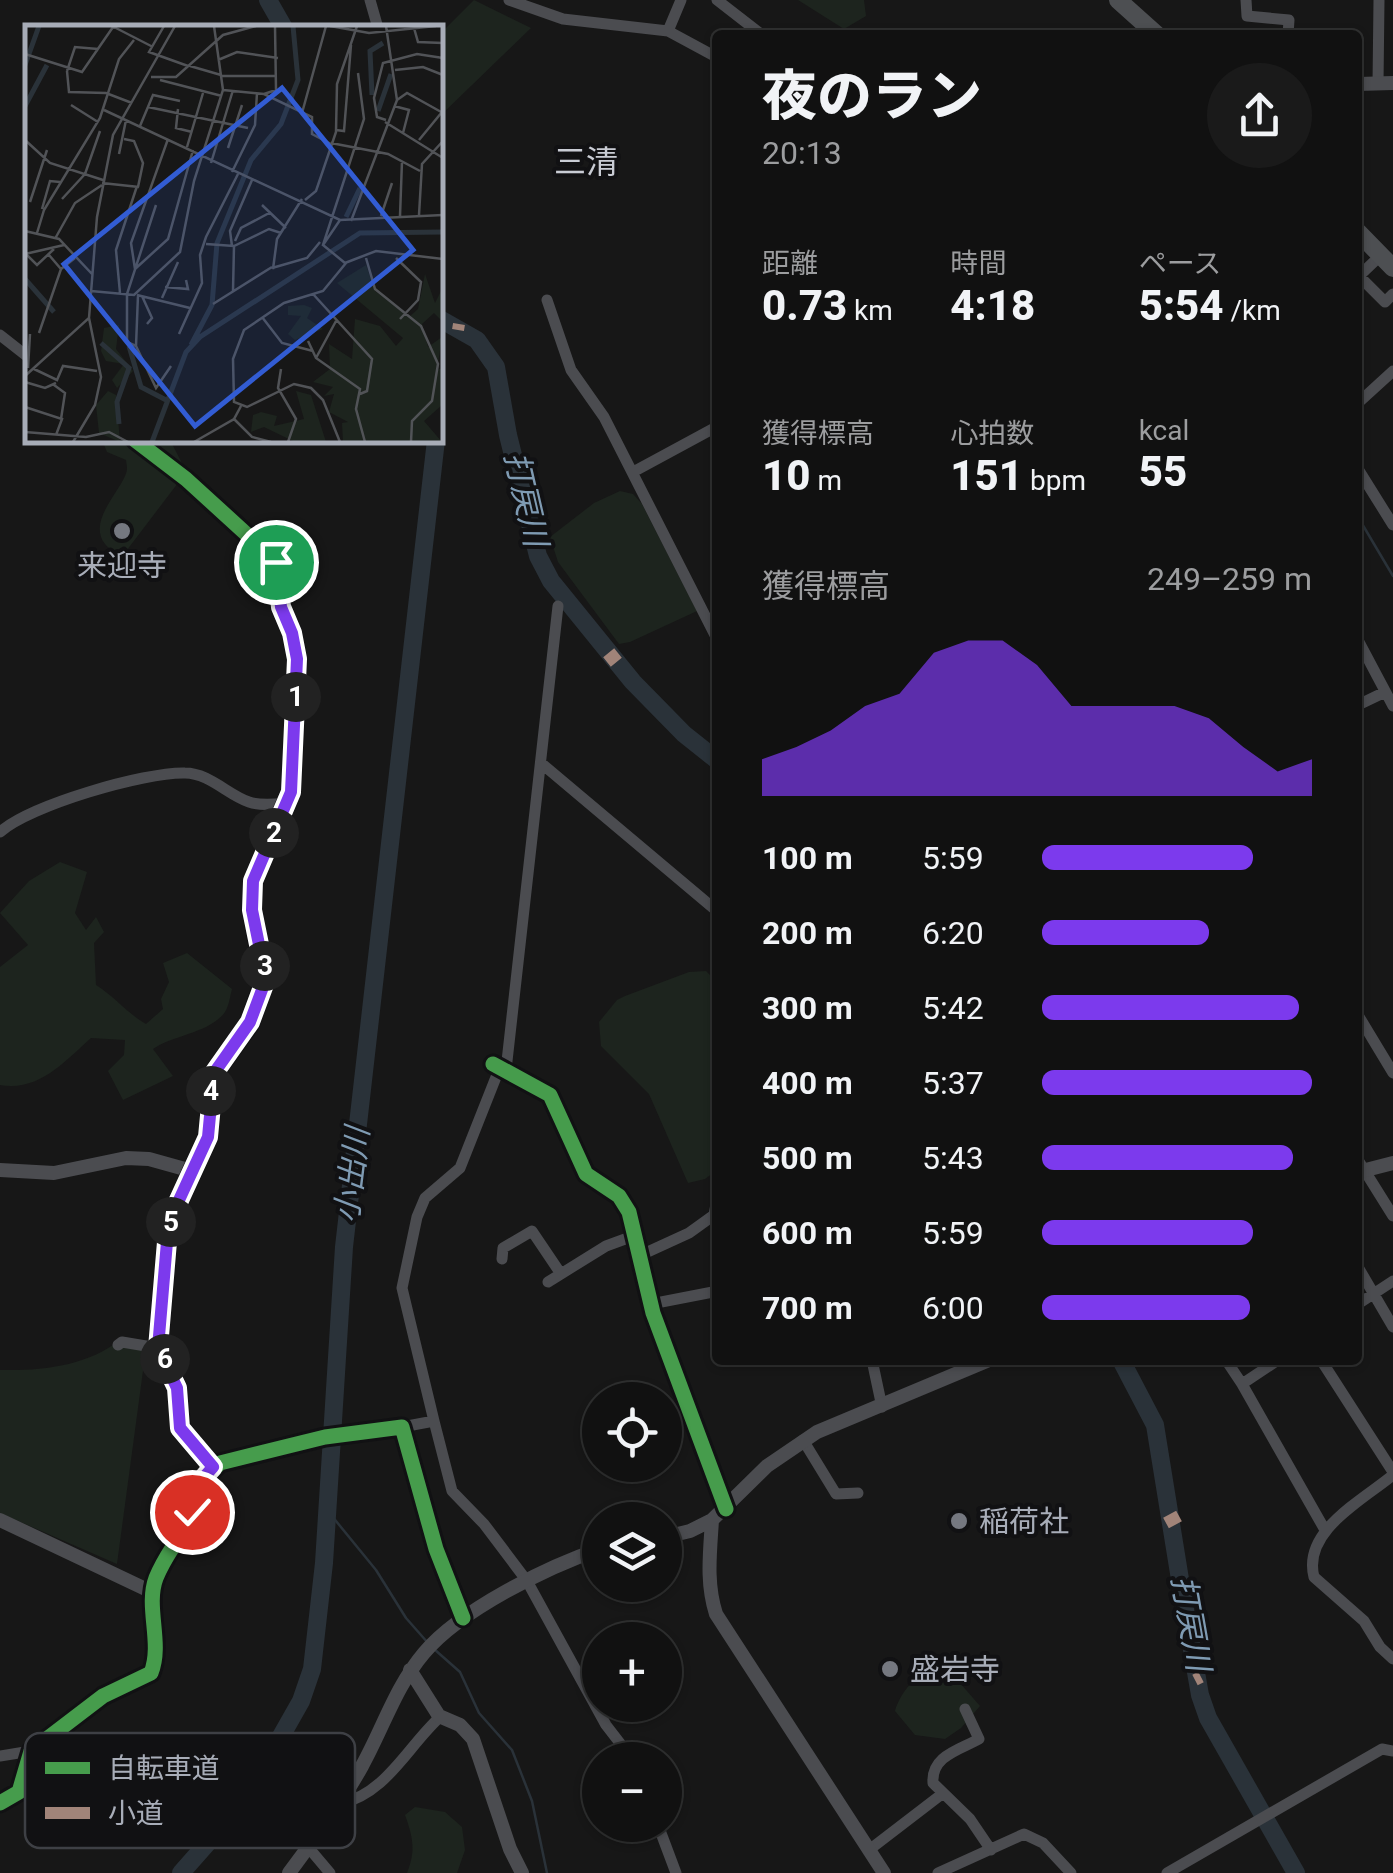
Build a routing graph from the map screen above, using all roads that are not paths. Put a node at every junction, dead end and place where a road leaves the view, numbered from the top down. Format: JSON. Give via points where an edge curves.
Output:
{"nodes":[{"id":1,"x":370,"y":0,"type":"edge"},
{"id":2,"x":509,"y":0,"type":"edge"},
{"id":3,"x":682,"y":0,"type":"edge"},
{"id":4,"x":717,"y":0,"type":"edge"},
{"id":5,"x":1118,"y":0,"type":"edge"},
{"id":6,"x":1246,"y":0,"type":"edge"},
{"id":7,"x":1379,"y":0,"type":"edge"},
{"id":8,"x":377,"y":25,"type":"edge"},
{"id":9,"x":756,"y":30,"type":"edge"},
{"id":10,"x":1144,"y":30,"type":"edge"},
{"id":11,"x":1288,"y":30,"type":"edge"},
{"id":12,"x":668,"y":31,"type":"junction"},
{"id":13,"x":712,"y":55,"type":"edge"},
{"id":14,"x":1385,"y":83,"type":"edge"},
{"id":15,"x":1362,"y":236,"type":"edge"},
{"id":16,"x":1387,"y":261,"type":"edge"},
{"id":17,"x":1362,"y":274,"type":"edge"},
{"id":18,"x":1362,"y":279,"type":"edge"},
{"id":19,"x":1393,"y":294,"type":"edge"},
{"id":20,"x":547,"y":300,"type":"dead end"},
{"id":21,"x":0,"y":334,"type":"edge"},
{"id":22,"x":25,"y":355,"type":"edge"},
{"id":23,"x":1393,"y":371,"type":"edge"},
{"id":24,"x":1362,"y":399,"type":"edge"},
{"id":25,"x":712,"y":429,"type":"edge"},
{"id":26,"x":138,"y":442,"type":"edge"},
{"id":27,"x":634,"y":472,"type":"junction"},
{"id":28,"x":1362,"y":475,"type":"edge"},
{"id":29,"x":1393,"y":524,"type":"edge"},
{"id":30,"x":558,"y":606,"type":"dead end"},
{"id":31,"x":712,"y":629,"type":"edge"},
{"id":32,"x":1362,"y":648,"type":"edge"},
{"id":33,"x":1383,"y":693,"type":"junction"},
{"id":34,"x":1362,"y":703,"type":"edge"},
{"id":35,"x":1393,"y":706,"type":"edge"},
{"id":36,"x":540,"y":764,"type":"junction"},
{"id":37,"x":288,"y":803,"type":"junction"},
{"id":38,"x":0,"y":832,"type":"edge"},
{"id":39,"x":712,"y":907,"type":"edge"},
{"id":40,"x":1362,"y":1022,"type":"edge"},
{"id":41,"x":500,"y":1067,"type":"junction"},
{"id":42,"x":1393,"y":1072,"type":"edge"},
{"id":43,"x":1393,"y":1163,"type":"edge"},
{"id":44,"x":1362,"y":1168,"type":"edge"},
{"id":45,"x":0,"y":1170,"type":"edge"},
{"id":46,"x":192,"y":1171,"type":"junction"},
{"id":47,"x":1362,"y":1171,"type":"edge"},
{"id":48,"x":1393,"y":1216,"type":"edge"},
{"id":49,"x":712,"y":1217,"type":"edge"},
{"id":50,"x":636,"y":1236,"type":"junction"},
{"id":51,"x":641,"y":1255,"type":"junction"},
{"id":52,"x":502,"y":1259,"type":"dead end"},
{"id":53,"x":561,"y":1274,"type":"junction"},
{"id":54,"x":1362,"y":1275,"type":"edge"},
{"id":55,"x":1393,"y":1281,"type":"edge"},
{"id":56,"x":548,"y":1282,"type":"dead end"},
{"id":57,"x":712,"y":1292,"type":"edge"},
{"id":58,"x":1372,"y":1294,"type":"junction"},
{"id":59,"x":1362,"y":1301,"type":"edge"},
{"id":60,"x":651,"y":1304,"type":"junction"},
{"id":61,"x":1393,"y":1327,"type":"edge"},
{"id":62,"x":118,"y":1345,"type":"dead end"},
{"id":63,"x":158,"y":1348,"type":"junction"},
{"id":64,"x":873,"y":1365,"type":"edge"},
{"id":65,"x":978,"y":1365,"type":"edge"},
{"id":66,"x":1229,"y":1365,"type":"edge"},
{"id":67,"x":1270,"y":1365,"type":"edge"},
{"id":68,"x":1324,"y":1365,"type":"edge"},
{"id":69,"x":1242,"y":1384,"type":"junction"},
{"id":70,"x":882,"y":1407,"type":"junction"},
{"id":71,"x":434,"y":1422,"type":"junction"},
{"id":72,"x":402,"y":1426,"type":"junction"},
{"id":73,"x":803,"y":1440,"type":"junction"},
{"id":74,"x":213,"y":1467,"type":"junction"},
{"id":75,"x":1393,"y":1473,"type":"edge"},
{"id":76,"x":858,"y":1493,"type":"dead end"},
{"id":77,"x":726,"y":1510,"type":"junction"},
{"id":78,"x":0,"y":1520,"type":"edge"},
{"id":79,"x":712,"y":1520,"type":"junction"},
{"id":80,"x":1324,"y":1530,"type":"junction"},
{"id":81,"x":682,"y":1534,"type":"edge"},
{"id":82,"x":582,"y":1557,"type":"edge"},
{"id":83,"x":527,"y":1581,"type":"junction"},
{"id":84,"x":154,"y":1593,"type":"junction"},
{"id":85,"x":464,"y":1618,"type":"junction"},
{"id":86,"x":1393,"y":1659,"type":"edge"},
{"id":87,"x":410,"y":1670,"type":"junction"},
{"id":88,"x":965,"y":1709,"type":"dead end"},
{"id":89,"x":440,"y":1717,"type":"junction"},
{"id":90,"x":54,"y":1733,"type":"edge"},
{"id":91,"x":619,"y":1742,"type":"edge"},
{"id":92,"x":1393,"y":1750,"type":"edge"},
{"id":93,"x":25,"y":1752,"type":"edge"},
{"id":94,"x":0,"y":1756,"type":"edge"},
{"id":95,"x":25,"y":1770,"type":"edge"},
{"id":96,"x":355,"y":1775,"type":"edge"},
{"id":97,"x":942,"y":1794,"type":"junction"},
{"id":98,"x":355,"y":1800,"type":"edge"},
{"id":99,"x":0,"y":1803,"type":"edge"},
{"id":100,"x":664,"y":1842,"type":"edge"},
{"id":101,"x":307,"y":1848,"type":"edge"},
{"id":102,"x":309,"y":1848,"type":"edge"},
{"id":103,"x":869,"y":1850,"type":"junction"},
{"id":104,"x":991,"y":1850,"type":"junction"},
{"id":105,"x":1173,"y":1872,"type":"edge"},
{"id":106,"x":289,"y":1873,"type":"edge"},
{"id":107,"x":330,"y":1873,"type":"edge"},
{"id":108,"x":522,"y":1873,"type":"edge"},
{"id":109,"x":676,"y":1873,"type":"edge"},
{"id":110,"x":884,"y":1873,"type":"edge"},
{"id":111,"x":938,"y":1873,"type":"edge"},
{"id":112,"x":1071,"y":1873,"type":"edge"}],
"edges":[{"from":1,"to":8,"type":"street"},
{"from":2,"to":12,"type":"street","via":[[563,19]]},
{"from":3,"to":12,"type":"street"},
{"from":4,"to":9,"type":"street"},
{"from":5,"to":10,"type":"main road"},
{"from":6,"to":11,"type":"street","via":[[1247,16],[1289,20]]},
{"from":7,"to":14,"type":"street"},
{"from":12,"to":13,"type":"street"},
{"from":15,"to":16,"type":"main road"},
{"from":16,"to":17,"type":"street"},
{"from":18,"to":19,"type":"street","via":[[1384,302]]},
{"from":20,"to":27,"type":"street","via":[[571,370]]},
{"from":21,"to":22,"type":"street"},
{"from":23,"to":24,"type":"street"},
{"from":25,"to":27,"type":"street"},
{"from":26,"to":37,"type":"street","via":[[276,562],[297,659]]},
{"from":27,"to":31,"type":"street"},
{"from":28,"to":29,"type":"street"},
{"from":30,"to":36,"type":"street"},
{"from":32,"to":33,"type":"street"},
{"from":33,"to":34,"type":"street"},
{"from":33,"to":35,"type":"street"},
{"from":36,"to":39,"type":"street"},
{"from":36,"to":41,"type":"street"},
{"from":37,"to":38,"type":"street","via":[[250,803],[187,772],[68,799],[27,813]]},
{"from":37,"to":46,"type":"street","via":[[253,881],[266,979],[250,1022],[214,1073],[208,1137]]},
{"from":40,"to":42,"type":"street"},
{"from":41,"to":50,"type":"street","via":[[550,1094],[586,1174],[619,1196]]},
{"from":41,"to":71,"type":"street","via":[[460,1168],[425,1198],[402,1288]]},
{"from":43,"to":44,"type":"street"},
{"from":45,"to":46,"type":"street","via":[[54,1174],[126,1158]]},
{"from":46,"to":63,"type":"street","via":[[168,1230]]},
{"from":47,"to":48,"type":"street"},
{"from":49,"to":51,"type":"street"},
{"from":50,"to":51,"type":"street"},
{"from":50,"to":53,"type":"street"},
{"from":51,"to":60,"type":"street"},
{"from":52,"to":53,"type":"street","via":[[503,1248],[532,1230]]},
{"from":53,"to":56,"type":"street"},
{"from":54,"to":58,"type":"street"},
{"from":55,"to":58,"type":"street"},
{"from":57,"to":60,"type":"street"},
{"from":58,"to":59,"type":"street"},
{"from":58,"to":61,"type":"street"},
{"from":60,"to":77,"type":"street"},
{"from":62,"to":63,"type":"street"},
{"from":63,"to":74,"type":"street","via":[[177,1388],[180,1428]]},
{"from":64,"to":70,"type":"street"},
{"from":65,"to":70,"type":"street"},
{"from":66,"to":69,"type":"street"},
{"from":67,"to":69,"type":"street"},
{"from":68,"to":75,"type":"street"},
{"from":69,"to":80,"type":"street"},
{"from":70,"to":73,"type":"street"},
{"from":71,"to":72,"type":"street"},
{"from":71,"to":83,"type":"street","via":[[452,1491]]},
{"from":72,"to":74,"type":"street","via":[[332,1436]]},
{"from":72,"to":85,"type":"street","via":[[436,1550]]},
{"from":73,"to":76,"type":"street","via":[[836,1494]]},
{"from":73,"to":77,"type":"street"},
{"from":74,"to":84,"type":"street","via":[[192,1491],[192,1512]]},
{"from":75,"to":80,"type":"street"},
{"from":77,"to":79,"type":"street"},
{"from":78,"to":84,"type":"street"},
{"from":79,"to":81,"type":"street"},
{"from":79,"to":103,"type":"street","via":[[709,1594],[716,1614]]},
{"from":80,"to":86,"type":"street","via":[[1314,1577],[1364,1621]]},
{"from":82,"to":83,"type":"street"},
{"from":83,"to":85,"type":"street"},
{"from":83,"to":91,"type":"street"},
{"from":84,"to":90,"type":"street","via":[[151,1672],[102,1696]]},
{"from":85,"to":87,"type":"street"},
{"from":87,"to":89,"type":"street"},
{"from":87,"to":96,"type":"street"},
{"from":88,"to":97,"type":"street","via":[[979,1739],[938,1760],[932,1776]]},
{"from":89,"to":98,"type":"street","via":[[403,1762]]},
{"from":89,"to":108,"type":"street","via":[[473,1739]]},
{"from":92,"to":105,"type":"street","via":[[1382,1749]]},
{"from":93,"to":94,"type":"street"},
{"from":95,"to":99,"type":"street","via":[[18,1792]]},
{"from":97,"to":103,"type":"street"},
{"from":97,"to":104,"type":"street"},
{"from":100,"to":109,"type":"street"},
{"from":101,"to":106,"type":"street"},
{"from":102,"to":107,"type":"street"},
{"from":103,"to":110,"type":"street"},
{"from":104,"to":111,"type":"street"},
{"from":104,"to":112,"type":"street","via":[[1024,1834],[1043,1843]]}]}
